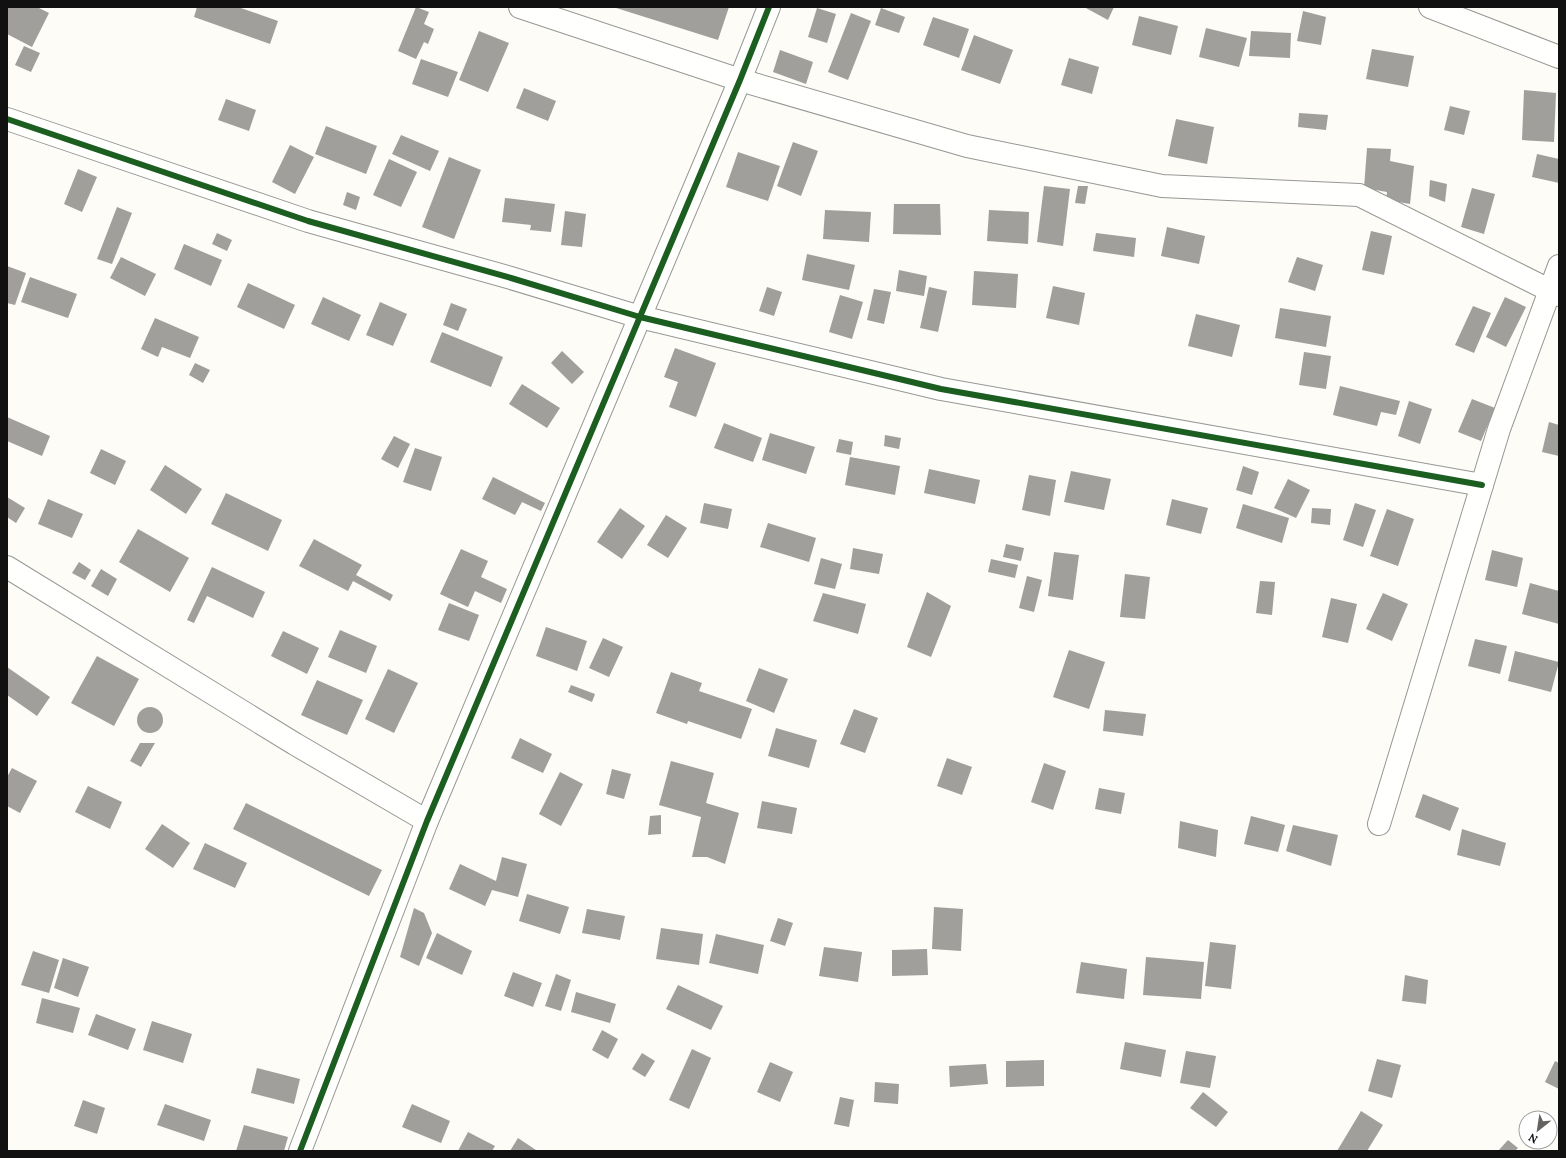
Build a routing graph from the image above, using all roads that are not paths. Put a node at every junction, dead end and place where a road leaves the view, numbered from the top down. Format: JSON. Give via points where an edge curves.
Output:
{"nodes":[{"id":1,"x":520,"y":7,"type":"edge"},
{"id":2,"x":769,"y":7,"type":"edge"},
{"id":3,"x":1430,"y":7,"type":"edge"},
{"id":4,"x":1559,"y":57,"type":"edge"},
{"id":5,"x":740,"y":80,"type":"junction"},
{"id":6,"x":7,"y":119,"type":"edge"},
{"id":7,"x":1559,"y":266,"type":"edge"},
{"id":8,"x":1555,"y":294,"type":"edge"},
{"id":9,"x":640,"y":317,"type":"junction"},
{"id":10,"x":1482,"y":484,"type":"junction"},
{"id":11,"x":7,"y":567,"type":"edge"},
{"id":12,"x":427,"y":821,"type":"junction"},
{"id":13,"x":1379,"y":824,"type":"dead end"},
{"id":14,"x":300,"y":1151,"type":"edge"}],
"edges":[{"from":1,"to":5,"type":"street"},
{"from":2,"to":5,"type":"street"},
{"from":3,"to":4,"type":"street"},
{"from":5,"to":8,"type":"street","via":[[967,146],[1162,186],[1359,195]]},
{"from":5,"to":9,"type":"street"},
{"from":6,"to":9,"type":"street","via":[[308,221]]},
{"from":7,"to":8,"type":"street"},
{"from":8,"to":10,"type":"street","via":[[1499,429]]},
{"from":9,"to":10,"type":"street","via":[[941,389]]},
{"from":9,"to":12,"type":"street"},
{"from":10,"to":13,"type":"street"},
{"from":11,"to":12,"type":"street","via":[[295,744]]},
{"from":12,"to":14,"type":"street"}]}
